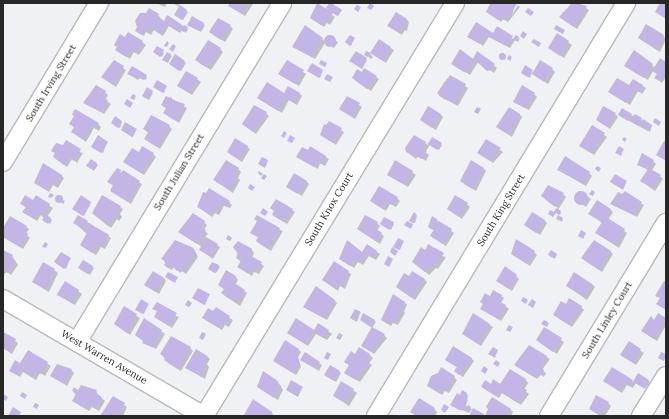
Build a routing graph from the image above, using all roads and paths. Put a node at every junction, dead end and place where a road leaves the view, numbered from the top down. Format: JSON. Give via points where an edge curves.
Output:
{"nodes":[{"id":1,"x":99,"y":3,"type":"edge"},
{"id":2,"x":282,"y":3,"type":"edge"},
{"id":3,"x":455,"y":3,"type":"edge"},
{"id":4,"x":626,"y":3,"type":"edge"},
{"id":5,"x":3,"y":162,"type":"edge"},
{"id":6,"x":666,"y":223,"type":"edge"},
{"id":7,"x":3,"y":299,"type":"edge"},
{"id":8,"x":77,"y":342,"type":"junction"},
{"id":9,"x":666,"y":376,"type":"edge"},
{"id":10,"x":204,"y":416,"type":"edge"},
{"id":11,"x":376,"y":416,"type":"edge"},
{"id":12,"x":549,"y":416,"type":"edge"},
{"id":13,"x":641,"y":416,"type":"edge"}],
"edges":[{"from":1,"to":5,"type":"street","name":"South Irving Street"},
{"from":2,"to":8,"type":"street","name":"South Julian Street"},
{"from":3,"to":10,"type":"street","name":"South Knox Court"},
{"from":4,"to":11,"type":"street","name":"South King Street"},
{"from":6,"to":12,"type":"street","name":"South Linley Court"},
{"from":7,"to":8,"type":"street","name":"West Warren Avenue"},
{"from":8,"to":10,"type":"street","name":"West Warren Avenue"},
{"from":9,"to":13,"type":"street"}]}
